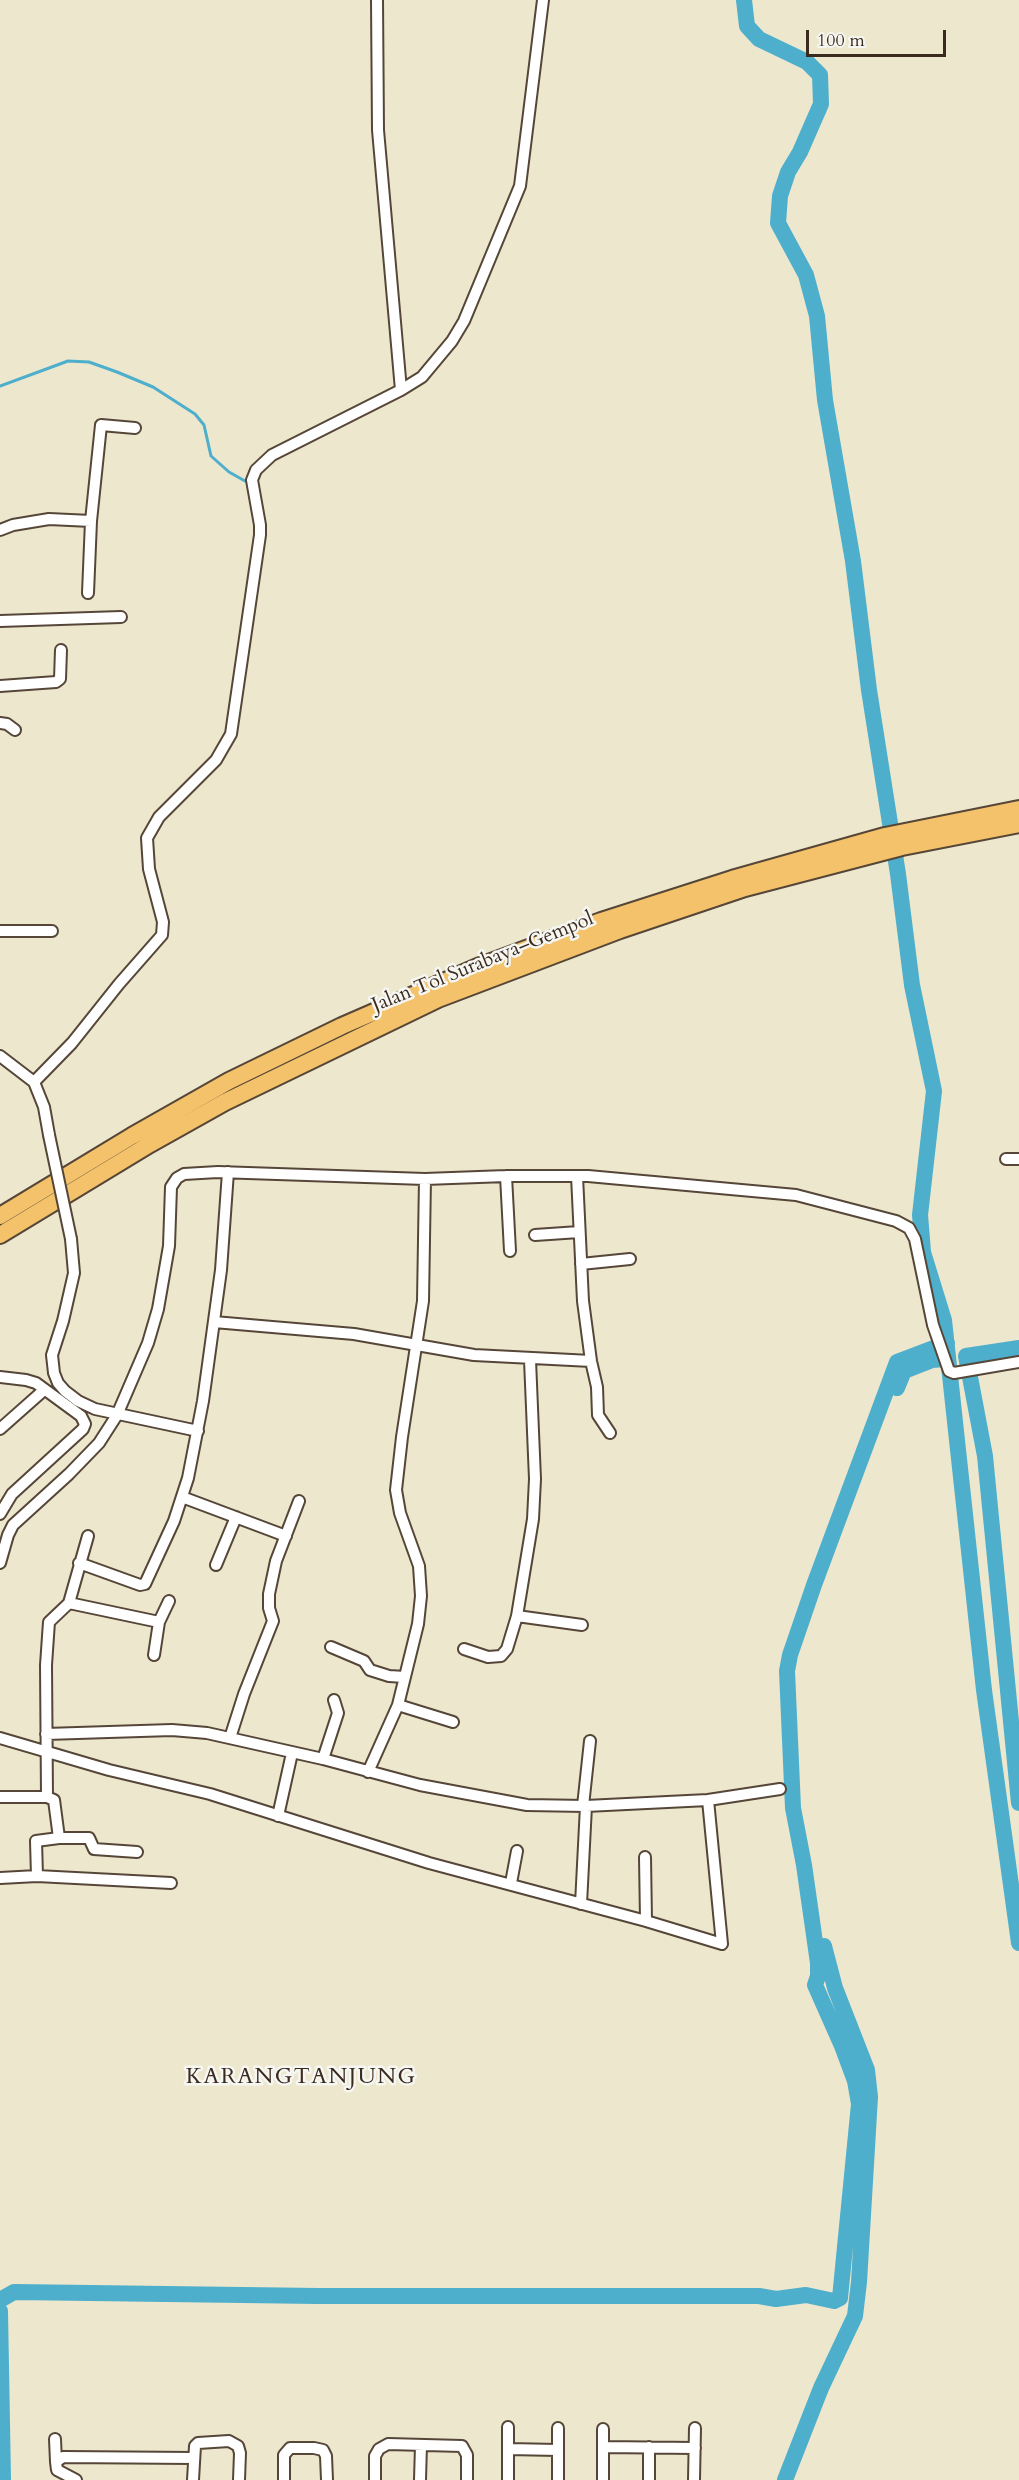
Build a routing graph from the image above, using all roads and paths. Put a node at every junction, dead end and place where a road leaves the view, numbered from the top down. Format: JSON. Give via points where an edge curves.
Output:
{"nodes":[{"id":1,"x":377,"y":0,"type":"edge"},
{"id":2,"x":543,"y":0,"type":"edge"},
{"id":3,"x":401,"y":387,"type":"junction"},
{"id":4,"x":135,"y":428,"type":"dead end"},
{"id":5,"x":91,"y":523,"type":"junction"},
{"id":6,"x":0,"y":530,"type":"edge"},
{"id":7,"x":88,"y":593,"type":"dead end"},
{"id":8,"x":121,"y":617,"type":"dead end"},
{"id":9,"x":0,"y":621,"type":"edge"},
{"id":10,"x":61,"y":650,"type":"dead end"},
{"id":11,"x":0,"y":686,"type":"edge"},
{"id":12,"x":0,"y":723,"type":"edge"},
{"id":13,"x":15,"y":730,"type":"dead end"},
{"id":14,"x":1019,"y":809,"type":"edge"},
{"id":15,"x":1019,"y":824,"type":"edge"},
{"id":16,"x":893,"y":842,"type":"junction"},
{"id":17,"x":0,"y":931,"type":"edge"},
{"id":18,"x":52,"y":931,"type":"dead end"},
{"id":19,"x":0,"y":1056,"type":"edge"},
{"id":20,"x":34,"y":1082,"type":"junction"},
{"id":21,"x":1006,"y":1159,"type":"dead end"},
{"id":22,"x":1019,"y":1159,"type":"edge"},
{"id":23,"x":228,"y":1172,"type":"junction"},
{"id":24,"x":506,"y":1176,"type":"junction"},
{"id":25,"x":577,"y":1176,"type":"junction"},
{"id":26,"x":425,"y":1179,"type":"junction"},
{"id":27,"x":0,"y":1216,"type":"edge"},
{"id":28,"x":579,"y":1232,"type":"junction"},
{"id":29,"x":0,"y":1234,"type":"edge"},
{"id":30,"x":535,"y":1235,"type":"dead end"},
{"id":31,"x":510,"y":1251,"type":"dead end"},
{"id":32,"x":630,"y":1259,"type":"dead end"},
{"id":33,"x":581,"y":1264,"type":"junction"},
{"id":34,"x":214,"y":1322,"type":"junction"},
{"id":35,"x":418,"y":1346,"type":"junction"},
{"id":36,"x":530,"y":1360,"type":"junction"},
{"id":37,"x":591,"y":1361,"type":"junction"},
{"id":38,"x":1019,"y":1362,"type":"edge"},
{"id":39,"x":0,"y":1377,"type":"edge"},
{"id":40,"x":44,"y":1390,"type":"junction"},
{"id":41,"x":117,"y":1415,"type":"junction"},
{"id":42,"x":0,"y":1429,"type":"edge"},
{"id":43,"x":198,"y":1431,"type":"junction"},
{"id":44,"x":610,"y":1433,"type":"dead end"},
{"id":45,"x":0,"y":1491,"type":"edge"},
{"id":46,"x":12,"y":1494,"type":"junction"},
{"id":47,"x":182,"y":1497,"type":"junction"},
{"id":48,"x":298,"y":1501,"type":"dead end"},
{"id":49,"x":0,"y":1514,"type":"edge"},
{"id":50,"x":236,"y":1517,"type":"junction"},
{"id":51,"x":88,"y":1536,"type":"dead end"},
{"id":52,"x":286,"y":1536,"type":"junction"},
{"id":53,"x":3,"y":1542,"type":"edge"},
{"id":54,"x":0,"y":1563,"type":"edge"},
{"id":55,"x":79,"y":1563,"type":"junction"},
{"id":56,"x":216,"y":1565,"type":"dead end"},
{"id":57,"x":169,"y":1600,"type":"dead end"},
{"id":58,"x":69,"y":1603,"type":"junction"},
{"id":59,"x":517,"y":1616,"type":"junction"},
{"id":60,"x":159,"y":1622,"type":"junction"},
{"id":61,"x":582,"y":1625,"type":"dead end"},
{"id":62,"x":331,"y":1647,"type":"dead end"},
{"id":63,"x":464,"y":1649,"type":"dead end"},
{"id":64,"x":154,"y":1655,"type":"dead end"},
{"id":65,"x":405,"y":1677,"type":"junction"},
{"id":66,"x":334,"y":1700,"type":"dead end"},
{"id":67,"x":398,"y":1705,"type":"junction"},
{"id":68,"x":453,"y":1722,"type":"dead end"},
{"id":69,"x":46,"y":1734,"type":"junction"},
{"id":70,"x":0,"y":1738,"type":"edge"},
{"id":71,"x":230,"y":1738,"type":"junction"},
{"id":72,"x":590,"y":1741,"type":"dead end"},
{"id":73,"x":46,"y":1751,"type":"junction"},
{"id":74,"x":291,"y":1753,"type":"junction"},
{"id":75,"x":323,"y":1759,"type":"junction"},
{"id":76,"x":368,"y":1772,"type":"junction"},
{"id":77,"x":780,"y":1789,"type":"dead end"},
{"id":78,"x":0,"y":1797,"type":"edge"},
{"id":79,"x":47,"y":1797,"type":"junction"},
{"id":80,"x":708,"y":1800,"type":"junction"},
{"id":81,"x":584,"y":1806,"type":"junction"},
{"id":82,"x":278,"y":1816,"type":"junction"},
{"id":83,"x":59,"y":1838,"type":"junction"},
{"id":84,"x":517,"y":1851,"type":"dead end"},
{"id":85,"x":137,"y":1852,"type":"dead end"},
{"id":86,"x":645,"y":1857,"type":"dead end"},
{"id":87,"x":37,"y":1876,"type":"junction"},
{"id":88,"x":0,"y":1878,"type":"edge"},
{"id":89,"x":171,"y":1883,"type":"dead end"},
{"id":90,"x":511,"y":1884,"type":"junction"},
{"id":91,"x":581,"y":1904,"type":"junction"},
{"id":92,"x":646,"y":1921,"type":"junction"},
{"id":93,"x":508,"y":2427,"type":"dead end"},
{"id":94,"x":558,"y":2428,"type":"dead end"},
{"id":95,"x":694,"y":2428,"type":"dead end"},
{"id":96,"x":603,"y":2430,"type":"dead end"},
{"id":97,"x":55,"y":2439,"type":"dead end"},
{"id":98,"x":421,"y":2445,"type":"junction"},
{"id":99,"x":603,"y":2447,"type":"junction"},
{"id":100,"x":649,"y":2447,"type":"junction"},
{"id":101,"x":694,"y":2448,"type":"junction"},
{"id":102,"x":508,"y":2450,"type":"junction"},
{"id":103,"x":558,"y":2450,"type":"junction"},
{"id":104,"x":194,"y":2458,"type":"junction"},
{"id":105,"x":56,"y":2462,"type":"junction"},
{"id":106,"x":76,"y":2480,"type":"edge"},
{"id":107,"x":193,"y":2480,"type":"edge"},
{"id":108,"x":239,"y":2480,"type":"edge"},
{"id":109,"x":284,"y":2480,"type":"edge"},
{"id":110,"x":327,"y":2480,"type":"edge"},
{"id":111,"x":375,"y":2480,"type":"edge"},
{"id":112,"x":420,"y":2480,"type":"edge"},
{"id":113,"x":467,"y":2480,"type":"edge"},
{"id":114,"x":508,"y":2480,"type":"edge"},
{"id":115,"x":558,"y":2480,"type":"edge"},
{"id":116,"x":603,"y":2480,"type":"edge"},
{"id":117,"x":649,"y":2480,"type":"edge"},
{"id":118,"x":694,"y":2480,"type":"edge"}],
"edges":[{"from":1,"to":3,"type":"street","via":[[378,130]]},
{"from":2,"to":3,"type":"street","via":[[520,186],[464,321],[435,364],[415,383]]},
{"from":3,"to":20,"type":"street","via":[[272,455],[256,470],[252,480],[261,525],[231,734],[216,760],[159,817],[147,838],[162,935],[72,1043]]},
{"from":4,"to":5,"type":"street","via":[[101,425]]},
{"from":5,"to":6,"type":"street","via":[[49,519]]},
{"from":5,"to":7,"type":"street"},
{"from":8,"to":9,"type":"street"},
{"from":10,"to":11,"type":"street","via":[[61,674],[56,682]]},
{"from":12,"to":13,"type":"street"},
{"from":14,"to":16,"type":"highway","name":"Jalan Tol Surabaya–Gempol"},
{"from":15,"to":16,"type":"highway","name":"Jalan Tol Surabaya–Gempol"},
{"from":16,"to":27,"type":"highway","name":"Jalan Tol Surabaya–Gempol","via":[[732,879],[601,921],[480,966],[342,1026],[229,1082]]},
{"from":16,"to":29,"type":"highway","name":"Jalan Tol Surabaya–Gempol","via":[[620,930],[438,999],[225,1102]]},
{"from":17,"to":18,"type":"street"},
{"from":19,"to":20,"type":"street"},
{"from":20,"to":41,"type":"street","bridge":true,"via":[[44,1107],[71,1239],[74,1273],[52,1355],[54,1373],[65,1391],[78,1401]]},
{"from":21,"to":22,"type":"street"},
{"from":23,"to":26,"type":"street"},
{"from":23,"to":34,"type":"street"},
{"from":23,"to":41,"type":"street","via":[[184,1174],[173,1182],[169,1245],[158,1309]]},
{"from":24,"to":25,"type":"street"},
{"from":24,"to":26,"type":"street"},
{"from":24,"to":31,"type":"street"},
{"from":25,"to":28,"type":"street"},
{"from":25,"to":38,"type":"street","via":[[783,1192],[902,1224],[915,1239],[925,1296],[949,1371]]},
{"from":26,"to":35,"type":"street","via":[[425,1283]]},
{"from":28,"to":30,"type":"street"},
{"from":28,"to":33,"type":"street"},
{"from":32,"to":33,"type":"street"},
{"from":33,"to":37,"type":"street"},
{"from":34,"to":35,"type":"street","via":[[354,1334]]},
{"from":34,"to":43,"type":"street"},
{"from":35,"to":36,"type":"street"},
{"from":35,"to":65,"type":"street","via":[[396,1490],[421,1581],[418,1624]]},
{"from":36,"to":37,"type":"street"},
{"from":36,"to":59,"type":"street","via":[[533,1519]]},
{"from":37,"to":44,"type":"street","via":[[598,1415]]},
{"from":39,"to":40,"type":"street","via":[[26,1380]]},
{"from":40,"to":42,"type":"street"},
{"from":40,"to":46,"type":"street","via":[[81,1416],[85,1424]]},
{"from":41,"to":43,"type":"street"},
{"from":41,"to":53,"type":"street","via":[[99,1443],[20,1517]]},
{"from":43,"to":47,"type":"street"},
{"from":45,"to":46,"type":"street"},
{"from":46,"to":49,"type":"street"},
{"from":47,"to":50,"type":"street"},
{"from":47,"to":55,"type":"street","via":[[145,1584]]},
{"from":48,"to":52,"type":"street"},
{"from":50,"to":52,"type":"street"},
{"from":50,"to":56,"type":"street"},
{"from":51,"to":55,"type":"street"},
{"from":52,"to":71,"type":"street","via":[[269,1594],[268,1608],[273,1621]]},
{"from":53,"to":54,"type":"street"},
{"from":55,"to":58,"type":"street"},
{"from":57,"to":60,"type":"street"},
{"from":58,"to":60,"type":"street"},
{"from":58,"to":69,"type":"street","via":[[49,1622]]},
{"from":59,"to":61,"type":"street"},
{"from":59,"to":63,"type":"street","via":[[501,1656],[488,1657]]},
{"from":60,"to":64,"type":"street"},
{"from":62,"to":65,"type":"street","via":[[364,1661],[370,1670]]},
{"from":65,"to":67,"type":"street"},
{"from":66,"to":75,"type":"street","via":[[338,1713]]},
{"from":67,"to":68,"type":"street"},
{"from":67,"to":76,"type":"street"},
{"from":69,"to":71,"type":"street","via":[[172,1730]]},
{"from":69,"to":73,"type":"street"},
{"from":70,"to":73,"type":"street"},
{"from":71,"to":74,"type":"street"},
{"from":72,"to":81,"type":"street"},
{"from":73,"to":79,"type":"street"},
{"from":73,"to":82,"type":"street"},
{"from":74,"to":75,"type":"street"},
{"from":74,"to":82,"type":"street"},
{"from":75,"to":76,"type":"street"},
{"from":76,"to":81,"type":"street","via":[[482,1798],[537,1806]]},
{"from":77,"to":80,"type":"street"},
{"from":78,"to":79,"type":"street"},
{"from":79,"to":83,"type":"street","via":[[54,1800]]},
{"from":80,"to":81,"type":"street"},
{"from":80,"to":92,"type":"street","via":[[722,1944]]},
{"from":81,"to":91,"type":"street"},
{"from":82,"to":90,"type":"street"},
{"from":83,"to":85,"type":"street","via":[[89,1838],[94,1849]]},
{"from":83,"to":87,"type":"street","via":[[36,1841]]},
{"from":84,"to":90,"type":"street"},
{"from":86,"to":92,"type":"street"},
{"from":87,"to":88,"type":"street"},
{"from":87,"to":89,"type":"street"},
{"from":90,"to":91,"type":"street"},
{"from":91,"to":92,"type":"street"},
{"from":93,"to":102,"type":"street"},
{"from":94,"to":103,"type":"street"},
{"from":95,"to":101,"type":"street"},
{"from":96,"to":99,"type":"street"},
{"from":97,"to":105,"type":"street"},
{"from":98,"to":111,"type":"street","via":[[388,2444],[379,2449],[375,2456]]},
{"from":98,"to":112,"type":"street"},
{"from":98,"to":113,"type":"street","via":[[464,2448]]},
{"from":99,"to":100,"type":"street"},
{"from":99,"to":116,"type":"street"},
{"from":100,"to":101,"type":"street"},
{"from":100,"to":117,"type":"street"},
{"from":101,"to":118,"type":"street"},
{"from":102,"to":103,"type":"street"},
{"from":102,"to":114,"type":"street"},
{"from":103,"to":115,"type":"street"},
{"from":104,"to":105,"type":"street","via":[[63,2457]]},
{"from":104,"to":107,"type":"street"},
{"from":104,"to":108,"type":"street","via":[[198,2443],[229,2441],[238,2446],[240,2453]]},
{"from":105,"to":106,"type":"street","via":[[57,2470]]},
{"from":109,"to":110,"type":"street","via":[[284,2455],[290,2448],[323,2450]]}]}
